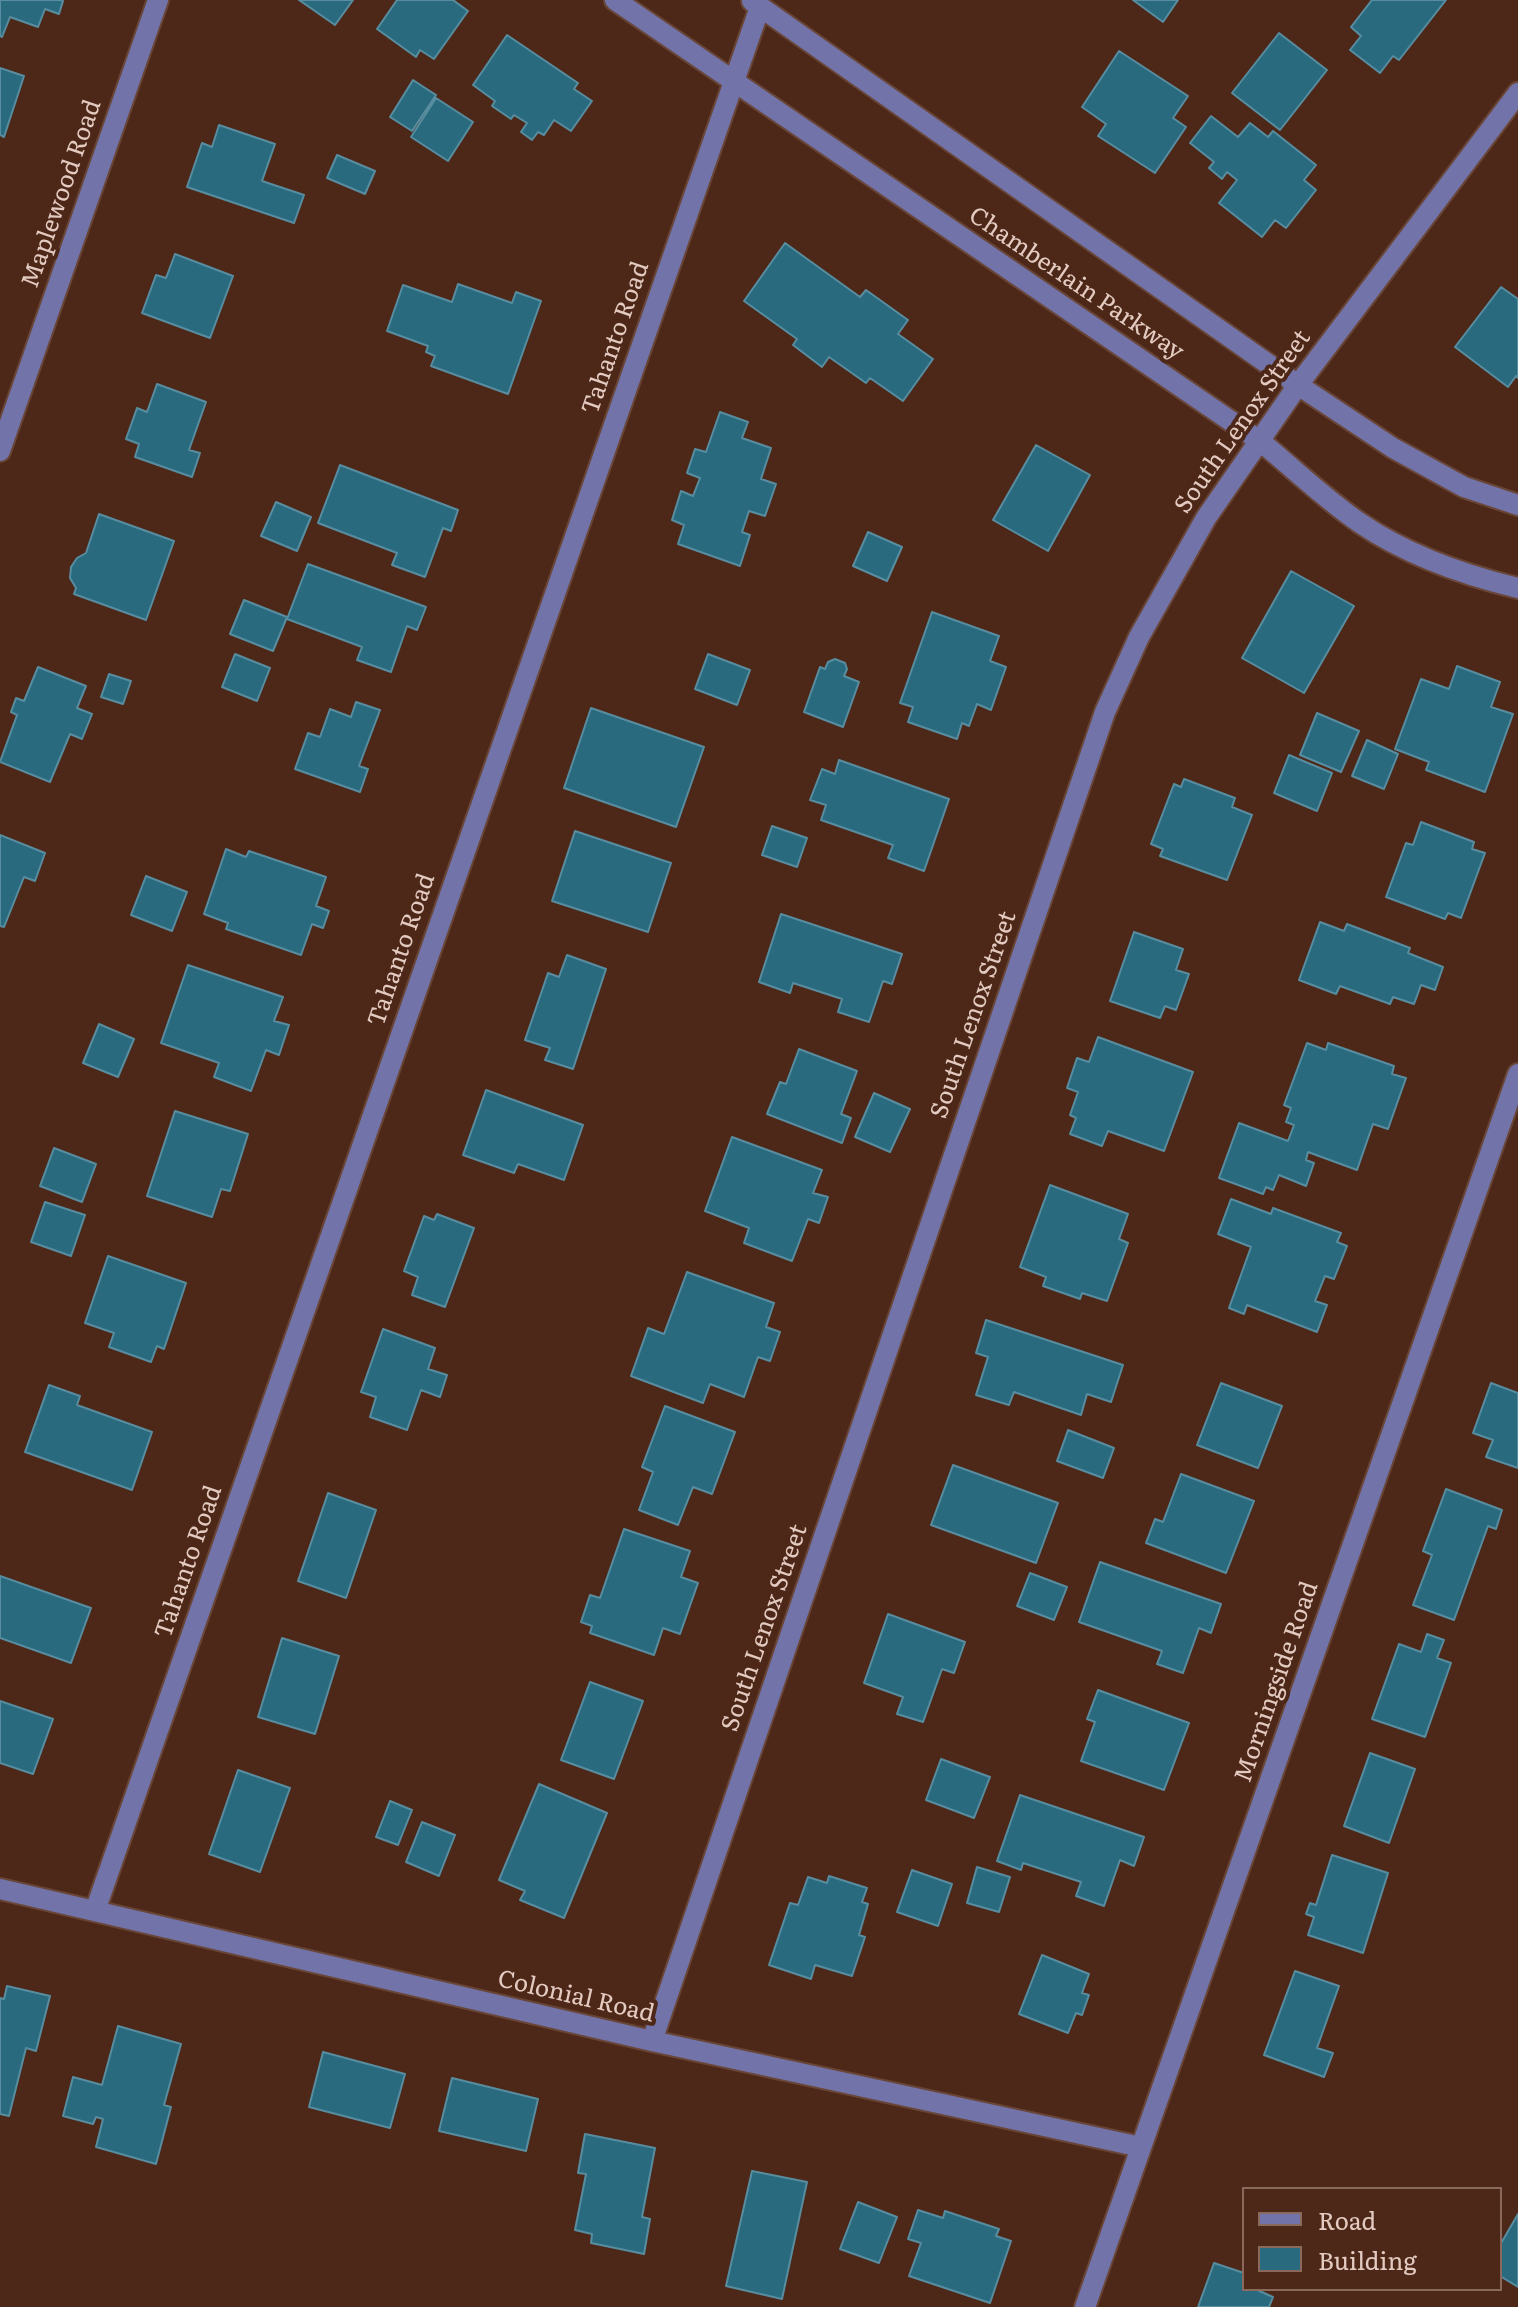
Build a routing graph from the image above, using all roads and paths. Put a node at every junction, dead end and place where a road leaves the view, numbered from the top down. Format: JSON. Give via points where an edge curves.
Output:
{"nodes":[{"id":1,"x":158,"y":0,"type":"edge"},
{"id":2,"x":615,"y":0,"type":"edge"},
{"id":3,"x":755,"y":3,"type":"edge"},
{"id":4,"x":735,"y":80,"type":"junction"},
{"id":5,"x":1518,"y":93,"type":"edge"},
{"id":6,"x":1298,"y":385,"type":"junction"},
{"id":7,"x":1260,"y":441,"type":"junction"},
{"id":8,"x":0,"y":451,"type":"edge"},
{"id":9,"x":1518,"y":505,"type":"edge"},
{"id":10,"x":1518,"y":588,"type":"edge"},
{"id":11,"x":1518,"y":1074,"type":"edge"},
{"id":12,"x":0,"y":1889,"type":"edge"},
{"id":13,"x":95,"y":1911,"type":"junction"},
{"id":14,"x":652,"y":2041,"type":"junction"},
{"id":15,"x":1141,"y":2147,"type":"junction"},
{"id":16,"x":1085,"y":2307,"type":"edge"}],
"edges":[{"from":1,"to":8,"type":"street","name":"Maplewood Road"},
{"from":2,"to":4,"type":"street","name":"Chamberlain Parkway"},
{"from":3,"to":4,"type":"street","name":"Tahanto Road"},
{"from":3,"to":6,"type":"street","name":"Chamberlain Parkway"},
{"from":4,"to":7,"type":"street","name":"Chamberlain Parkway"},
{"from":4,"to":13,"type":"street","name":"Tahanto Road"},
{"from":5,"to":6,"type":"street","name":"South Lenox Street"},
{"from":6,"to":7,"type":"street","name":"South Lenox Street"},
{"from":6,"to":9,"type":"street","name":"Chamberlain Parkway","via":[[1464,487]]},
{"from":7,"to":10,"type":"street","name":"Chamberlain Parkway","via":[[1359,523],[1407,550]]},
{"from":7,"to":14,"type":"street","name":"South Lenox Street","via":[[1174,573],[1105,712]]},
{"from":11,"to":15,"type":"street","name":"Morningside Road"},
{"from":12,"to":13,"type":"street","name":"Colonial Road"},
{"from":13,"to":14,"type":"street","name":"Colonial Road"},
{"from":14,"to":15,"type":"street","name":"Colonial Road"},
{"from":15,"to":16,"type":"street","name":"Morningside Road"}]}
